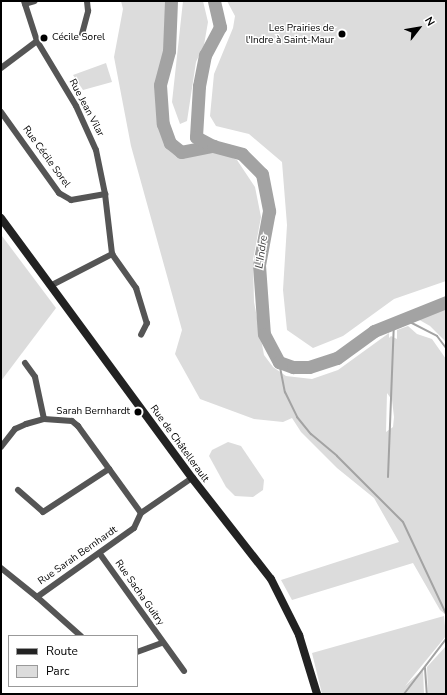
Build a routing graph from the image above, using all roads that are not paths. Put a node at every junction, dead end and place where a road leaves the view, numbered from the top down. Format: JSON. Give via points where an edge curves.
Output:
{"nodes":[{"id":1,"x":35,"y":1,"type":"edge"},
{"id":2,"x":87,"y":1,"type":"edge"},
{"id":3,"x":24,"y":3,"type":"edge"},
{"id":4,"x":82,"y":34,"type":"dead end"},
{"id":5,"x":37,"y":42,"type":"junction"},
{"id":6,"x":1,"y":68,"type":"edge"},
{"id":7,"x":1,"y":112,"type":"edge"},
{"id":8,"x":106,"y":194,"type":"junction"},
{"id":9,"x":1,"y":218,"type":"edge"},
{"id":10,"x":112,"y":254,"type":"junction"},
{"id":11,"x":52,"y":285,"type":"junction"},
{"id":12,"x":141,"y":335,"type":"dead end"},
{"id":13,"x":24,"y":363,"type":"dead end"},
{"id":14,"x":44,"y":419,"type":"junction"},
{"id":15,"x":1,"y":447,"type":"edge"},
{"id":16,"x":109,"y":469,"type":"junction"},
{"id":17,"x":192,"y":478,"type":"junction"},
{"id":18,"x":18,"y":490,"type":"dead end"},
{"id":19,"x":141,"y":513,"type":"junction"},
{"id":20,"x":100,"y":554,"type":"junction"},
{"id":21,"x":1,"y":568,"type":"edge"},
{"id":22,"x":36,"y":597,"type":"junction"},
{"id":23,"x":80,"y":635,"type":"edge"},
{"id":24,"x":162,"y":643,"type":"junction"},
{"id":25,"x":138,"y":652,"type":"edge"},
{"id":26,"x":184,"y":671,"type":"dead end"},
{"id":27,"x":317,"y":694,"type":"edge"}],
"edges":[{"from":1,"to":3,"type":"street"},
{"from":2,"to":4,"type":"street","via":[[88,11]]},
{"from":3,"to":5,"type":"street","name":"Rue Jean Vilar"},
{"from":5,"to":6,"type":"street"},
{"from":5,"to":8,"type":"street","name":"Rue Jean Vilar","via":[[87,128],[96,150]]},
{"from":7,"to":8,"type":"street","name":"Rue Cécile Sorel","via":[[59,193],[71,200]]},
{"from":8,"to":10,"type":"street","name":"Rue Jean Vilar"},
{"from":9,"to":11,"type":"main road","name":"Rue de Châtellerault"},
{"from":10,"to":11,"type":"street"},
{"from":10,"to":12,"type":"street","name":"Rue Jean Vilar","via":[[136,288],[147,323]]},
{"from":11,"to":17,"type":"main road","name":"Rue de Châtellerault"},
{"from":13,"to":14,"type":"street","via":[[35,377]]},
{"from":14,"to":15,"type":"street","via":[[14,429]]},
{"from":14,"to":16,"type":"street","via":[[72,421]]},
{"from":16,"to":18,"type":"street","via":[[43,512]]},
{"from":16,"to":19,"type":"street"},
{"from":17,"to":19,"type":"street","name":"Rue Sarah Bernhardt"},
{"from":17,"to":27,"type":"main road","name":"Rue de Châtellerault","via":[[261,566],[280,595],[299,635]]},
{"from":19,"to":20,"type":"street","name":"Rue Sarah Bernhardt","via":[[140,520],[134,528]]},
{"from":20,"to":22,"type":"street","name":"Rue Sarah Bernhardt"},
{"from":20,"to":24,"type":"street","name":"Rue Sacha Guitry"},
{"from":21,"to":22,"type":"street","name":"Rue Sarah Bernhardt"},
{"from":22,"to":23,"type":"street"},
{"from":24,"to":25,"type":"street"},
{"from":24,"to":26,"type":"street","name":"Rue Sacha Guitry"}]}
